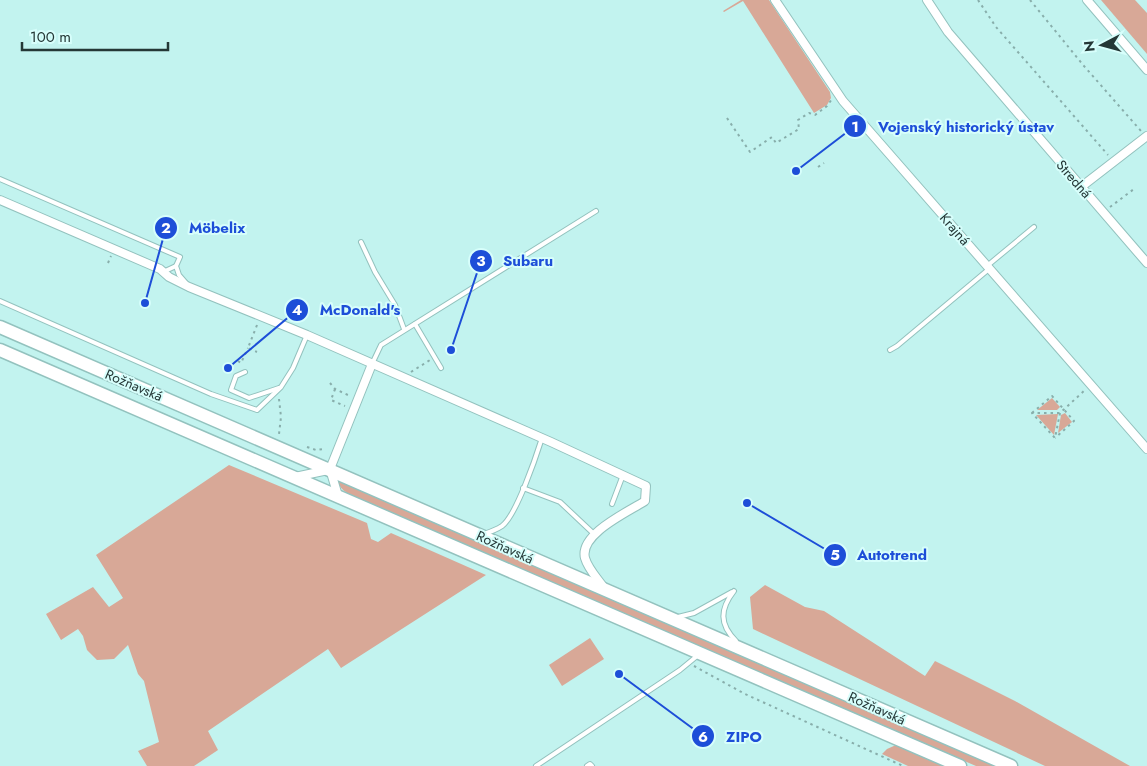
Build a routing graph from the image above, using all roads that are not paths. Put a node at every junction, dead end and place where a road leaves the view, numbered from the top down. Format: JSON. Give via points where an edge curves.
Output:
{"nodes":[{"id":1,"x":775,"y":0,"type":"edge"},
{"id":2,"x":927,"y":0,"type":"edge"},
{"id":3,"x":1087,"y":0,"type":"edge"},
{"id":4,"x":1147,"y":70,"type":"edge"},
{"id":5,"x":1146,"y":136,"type":"edge"},
{"id":6,"x":0,"y":179,"type":"edge"},
{"id":7,"x":1081,"y":188,"type":"junction"},
{"id":8,"x":0,"y":200,"type":"edge"},
{"id":9,"x":596,"y":211,"type":"dead end"},
{"id":10,"x":1034,"y":227,"type":"dead end"},
{"id":11,"x":361,"y":242,"type":"dead end"},
{"id":12,"x":1147,"y":264,"type":"edge"},
{"id":13,"x":176,"y":266,"type":"junction"},
{"id":14,"x":988,"y":267,"type":"junction"},
{"id":15,"x":163,"y":272,"type":"junction"},
{"id":16,"x":189,"y":287,"type":"junction"},
{"id":17,"x":0,"y":302,"type":"edge"},
{"id":18,"x":415,"y":324,"type":"junction"},
{"id":19,"x":0,"y":327,"type":"edge"},
{"id":20,"x":404,"y":329,"type":"junction"},
{"id":21,"x":307,"y":335,"type":"junction"},
{"id":22,"x":0,"y":350,"type":"edge"},
{"id":23,"x":890,"y":350,"type":"dead end"},
{"id":24,"x":372,"y":364,"type":"junction"},
{"id":25,"x":441,"y":368,"type":"dead end"},
{"id":26,"x":245,"y":372,"type":"dead end"},
{"id":27,"x":280,"y":389,"type":"junction"},
{"id":28,"x":542,"y":438,"type":"junction"},
{"id":29,"x":1147,"y":449,"type":"edge"},
{"id":30,"x":330,"y":469,"type":"junction"},
{"id":31,"x":623,"y":475,"type":"junction"},
{"id":32,"x":294,"y":477,"type":"junction"},
{"id":33,"x":523,"y":488,"type":"junction"},
{"id":34,"x":338,"y":496,"type":"junction"},
{"id":35,"x":612,"y":504,"type":"dead end"},
{"id":36,"x":594,"y":534,"type":"junction"},
{"id":37,"x":479,"y":535,"type":"junction"},
{"id":38,"x":605,"y":590,"type":"junction"},
{"id":39,"x":671,"y":618,"type":"junction"},
{"id":40,"x":744,"y":650,"type":"junction"},
{"id":41,"x":700,"y":653,"type":"junction"},
{"id":42,"x":536,"y":766,"type":"edge"},
{"id":43,"x":587,"y":766,"type":"edge"},
{"id":44,"x":592,"y":766,"type":"edge"},
{"id":45,"x":960,"y":766,"type":"edge"},
{"id":46,"x":1011,"y":766,"type":"edge"}],
"edges":[{"from":1,"to":14,"type":"street","name":"Krajná","via":[[843,101]]},
{"from":2,"to":7,"type":"street","name":"Stredná","via":[[948,32]]},
{"from":3,"to":4,"type":"street"},
{"from":5,"to":7,"type":"street"},
{"from":6,"to":13,"type":"lane","via":[[180,257]]},
{"from":7,"to":12,"type":"street","name":"Stredná"},
{"from":8,"to":15,"type":"street"},
{"from":9,"to":18,"type":"lane"},
{"from":10,"to":14,"type":"lane"},
{"from":11,"to":20,"type":"lane","via":[[395,305]]},
{"from":13,"to":15,"type":"lane"},
{"from":13,"to":16,"type":"lane"},
{"from":14,"to":23,"type":"lane"},
{"from":14,"to":29,"type":"street","name":"Krajná"},
{"from":15,"to":16,"type":"street"},
{"from":16,"to":21,"type":"street"},
{"from":17,"to":27,"type":"lane","via":[[211,394],[257,410]]},
{"from":18,"to":20,"type":"lane"},
{"from":18,"to":25,"type":"lane"},
{"from":19,"to":30,"type":"main road","name":"Rožňavská"},
{"from":20,"to":24,"type":"lane","via":[[381,345]]},
{"from":21,"to":24,"type":"street"},
{"from":21,"to":27,"type":"lane"},
{"from":22,"to":32,"type":"main road","name":"Rožňavská"},
{"from":24,"to":28,"type":"street"},
{"from":24,"to":30,"type":"street"},
{"from":26,"to":27,"type":"lane","via":[[236,376],[231,390],[249,398]]},
{"from":28,"to":31,"type":"street"},
{"from":28,"to":33,"type":"lane"},
{"from":30,"to":32,"type":"street"},
{"from":30,"to":34,"type":"street"},
{"from":30,"to":37,"type":"main road","name":"Rožňavská"},
{"from":31,"to":35,"type":"lane"},
{"from":31,"to":36,"type":"street","via":[[646,486],[645,501]]},
{"from":32,"to":34,"type":"main road","name":"Rožňavská"},
{"from":33,"to":36,"type":"lane","via":[[560,502]]},
{"from":33,"to":37,"type":"lane","via":[[504,525]]},
{"from":34,"to":41,"type":"main road","name":"Rožňavská"},
{"from":36,"to":38,"type":"street","via":[[585,547],[585,558]]},
{"from":37,"to":38,"type":"main road","name":"Rožňavská"},
{"from":38,"to":39,"type":"main road","name":"Rožňavská"},
{"from":39,"to":40,"type":"main road","name":"Rožňavská"},
{"from":39,"to":40,"type":"lane","via":[[694,614],[734,590],[724,604],[724,621],[729,635]]},
{"from":40,"to":46,"type":"main road","name":"Rožňavská"},
{"from":41,"to":42,"type":"lane","via":[[680,670]]},
{"from":41,"to":45,"type":"main road","name":"Rožňavská"},
{"from":43,"to":44,"type":"lane"}]}
